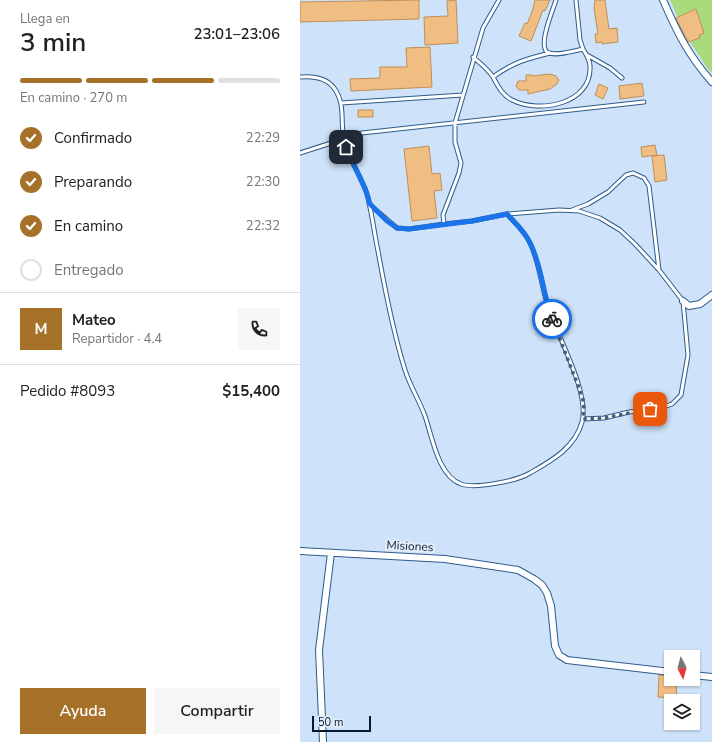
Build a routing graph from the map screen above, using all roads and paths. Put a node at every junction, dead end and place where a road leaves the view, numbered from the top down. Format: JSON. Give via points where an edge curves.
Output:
{"nodes":[{"id":1,"x":499,"y":0,"type":"edge"},
{"id":2,"x":556,"y":0,"type":"edge"},
{"id":3,"x":576,"y":0,"type":"edge"},
{"id":4,"x":662,"y":0,"type":"edge"},
{"id":5,"x":583,"y":49,"type":"junction"},
{"id":6,"x":550,"y":53,"type":"junction"},
{"id":7,"x":586,"y":54,"type":"junction"},
{"id":8,"x":473,"y":58,"type":"junction"},
{"id":9,"x":300,"y":77,"type":"edge"},
{"id":10,"x":493,"y":77,"type":"junction"},
{"id":11,"x":622,"y":78,"type":"dead end"},
{"id":12,"x":712,"y":82,"type":"edge"},
{"id":13,"x":463,"y":95,"type":"junction"},
{"id":14,"x":644,"y":102,"type":"dead end"},
{"id":15,"x":341,"y":103,"type":"junction"},
{"id":16,"x":455,"y":123,"type":"junction"},
{"id":17,"x":343,"y":139,"type":"junction"},
{"id":18,"x":300,"y":153,"type":"edge"},
{"id":19,"x":370,"y":204,"type":"junction"},
{"id":20,"x":571,"y":210,"type":"junction"},
{"id":21,"x":507,"y":214,"type":"junction"},
{"id":22,"x":444,"y":224,"type":"junction"},
{"id":23,"x":659,"y":270,"type":"junction"},
{"id":24,"x":712,"y":295,"type":"edge"},
{"id":25,"x":683,"y":301,"type":"junction"},
{"id":26,"x":583,"y":419,"type":"junction"},
{"id":27,"x":300,"y":551,"type":"edge"},
{"id":28,"x":331,"y":552,"type":"junction"},
{"id":29,"x":664,"y":671,"type":"edge"},
{"id":30,"x":700,"y":676,"type":"edge"},
{"id":31,"x":712,"y":677,"type":"edge"},
{"id":32,"x":323,"y":742,"type":"edge"}],
"edges":[{"from":1,"to":8,"type":"lane","via":[[483,28]]},
{"from":2,"to":6,"type":"lane","via":[[543,46],[546,52]]},
{"from":3,"to":5,"type":"lane"},
{"from":4,"to":12,"type":"street","via":[[691,57]]},
{"from":5,"to":6,"type":"lane"},
{"from":5,"to":7,"type":"lane"},
{"from":6,"to":10,"type":"lane","via":[[524,59]]},
{"from":7,"to":10,"type":"lane","via":[[590,64],[589,78],[580,94],[569,101],[550,105],[529,105],[512,100],[503,93]]},
{"from":7,"to":11,"type":"lane"},
{"from":8,"to":10,"type":"lane"},
{"from":8,"to":13,"type":"lane"},
{"from":9,"to":15,"type":"lane","via":[[316,77],[333,85]]},
{"from":13,"to":15,"type":"lane"},
{"from":13,"to":16,"type":"lane"},
{"from":14,"to":16,"type":"lane"},
{"from":15,"to":17,"type":"lane"},
{"from":16,"to":17,"type":"lane","via":[[362,133]]},
{"from":16,"to":22,"type":"lane","via":[[455,142],[461,163],[443,215]]},
{"from":17,"to":18,"type":"lane"},
{"from":17,"to":19,"type":"lane"},
{"from":19,"to":22,"type":"lane","via":[[397,228],[409,229]]},
{"from":19,"to":26,"type":"lane","via":[[404,368],[425,415],[440,463],[452,478],[461,484],[475,485],[502,483],[524,477],[547,463],[574,441]]},
{"from":20,"to":21,"type":"lane"},
{"from":20,"to":23,"type":"lane","via":[[600,218],[620,230]]},
{"from":20,"to":23,"type":"lane","via":[[588,204],[608,192],[626,175],[633,173],[644,178],[649,186]]},
{"from":21,"to":22,"type":"lane"},
{"from":21,"to":26,"type":"lane","via":[[523,232],[536,259],[547,305],[584,403]]},
{"from":23,"to":25,"type":"lane"},
{"from":24,"to":25,"type":"street","via":[[700,304],[689,306]]},
{"from":25,"to":26,"type":"lane","via":[[688,355],[680,395],[672,404],[658,408],[604,418]]},
{"from":27,"to":28,"type":"street","name":"Misiones"},
{"from":28,"to":29,"type":"street","name":"Misiones","via":[[445,559],[518,570],[534,579],[547,593],[551,606],[555,646],[559,655],[567,660]]},
{"from":28,"to":32,"type":"street","via":[[319,650]]},
{"from":30,"to":31,"type":"street"}]}
